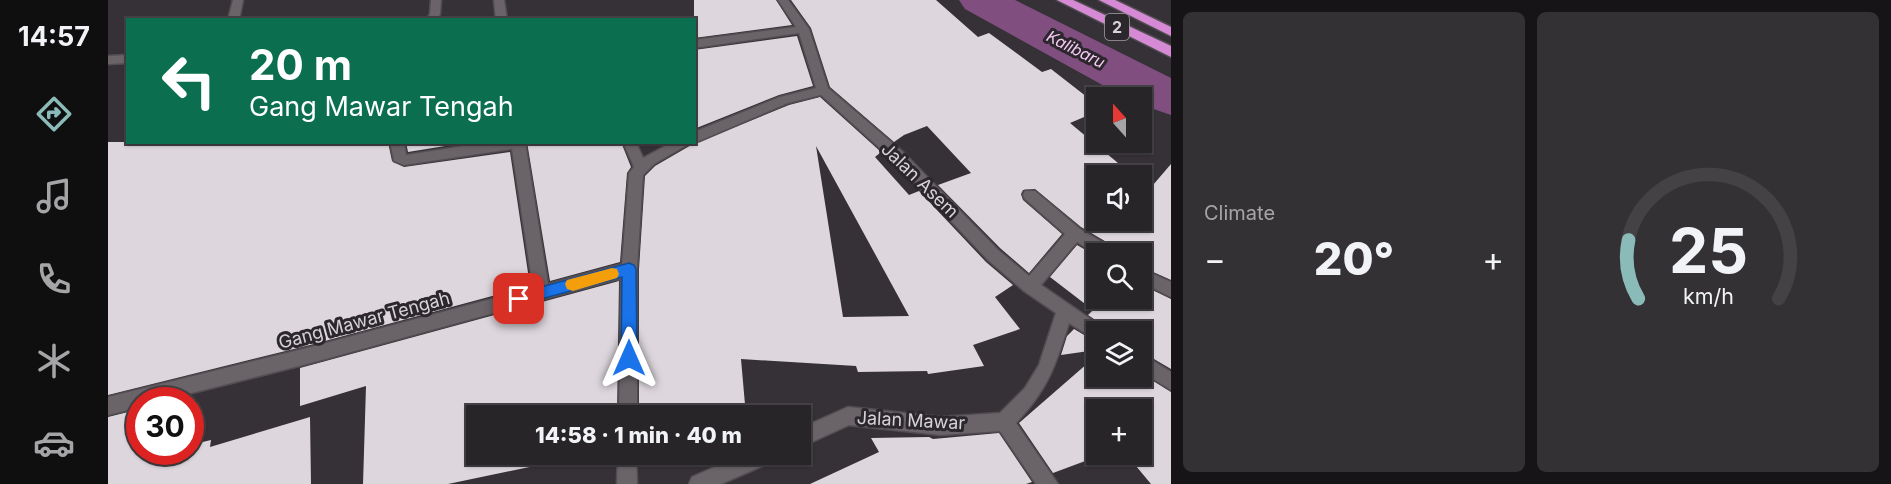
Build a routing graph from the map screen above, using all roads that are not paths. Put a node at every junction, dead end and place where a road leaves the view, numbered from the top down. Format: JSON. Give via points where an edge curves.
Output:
{"nodes":[{"id":1,"x":238,"y":0,"type":"edge"},
{"id":2,"x":436,"y":0,"type":"edge"},
{"id":3,"x":499,"y":0,"type":"edge"},
{"id":4,"x":783,"y":0,"type":"edge"},
{"id":5,"x":1063,"y":0,"type":"edge"},
{"id":6,"x":1105,"y":0,"type":"edge"},
{"id":7,"x":234,"y":18,"type":"edge"},
{"id":8,"x":432,"y":18,"type":"edge"},
{"id":9,"x":502,"y":18,"type":"edge"},
{"id":10,"x":803,"y":29,"type":"junction"},
{"id":11,"x":1171,"y":32,"type":"edge"},
{"id":12,"x":696,"y":44,"type":"edge"},
{"id":13,"x":1171,"y":52,"type":"edge"},
{"id":14,"x":126,"y":59,"type":"edge"},
{"id":15,"x":108,"y":60,"type":"edge"},
{"id":16,"x":823,"y":90,"type":"junction"},
{"id":17,"x":696,"y":137,"type":"edge"},
{"id":18,"x":397,"y":144,"type":"edge"},
{"id":19,"x":511,"y":144,"type":"edge"},
{"id":20,"x":518,"y":144,"type":"edge"},
{"id":21,"x":630,"y":144,"type":"edge"},
{"id":22,"x":682,"y":144,"type":"edge"},
{"id":23,"x":640,"y":166,"type":"junction"},
{"id":24,"x":1030,"y":195,"type":"dead end"},
{"id":25,"x":1075,"y":233,"type":"junction"},
{"id":26,"x":1091,"y":243,"type":"edge"},
{"id":27,"x":629,"y":269,"type":"junction"},
{"id":28,"x":1152,"y":281,"type":"edge"},
{"id":29,"x":1030,"y":286,"type":"junction"},
{"id":30,"x":1171,"y":290,"type":"edge"},
{"id":31,"x":542,"y":293,"type":"junction"},
{"id":32,"x":1065,"y":310,"type":"junction"},
{"id":33,"x":1086,"y":325,"type":"edge"},
{"id":34,"x":1152,"y":369,"type":"edge"},
{"id":35,"x":1171,"y":382,"type":"edge"},
{"id":36,"x":628,"y":405,"type":"edge"},
{"id":37,"x":108,"y":406,"type":"edge"},
{"id":38,"x":1004,"y":422,"type":"junction"},
{"id":39,"x":811,"y":433,"type":"edge"},
{"id":40,"x":627,"y":465,"type":"edge"},
{"id":41,"x":742,"y":465,"type":"edge"},
{"id":42,"x":627,"y":484,"type":"edge"},
{"id":43,"x":699,"y":484,"type":"edge"},
{"id":44,"x":1048,"y":484,"type":"edge"}],
"edges":[{"from":1,"to":7,"type":"street"},
{"from":2,"to":8,"type":"street"},
{"from":3,"to":9,"type":"street"},
{"from":4,"to":10,"type":"street"},
{"from":5,"to":13,"type":"highway","number":"2"},
{"from":6,"to":11,"type":"highway","number":"2"},
{"from":10,"to":12,"type":"street"},
{"from":10,"to":16,"type":"street"},
{"from":14,"to":15,"type":"street"},
{"from":16,"to":17,"type":"street","via":[[784,100]]},
{"from":16,"to":29,"type":"street","name":"Jalan Asem","via":[[899,157],[993,255]]},
{"from":18,"to":19,"type":"street","via":[[399,157],[404,160]]},
{"from":20,"to":31,"type":"street"},
{"from":21,"to":23,"type":"street"},
{"from":22,"to":23,"type":"street"},
{"from":23,"to":27,"type":"street","via":[[636,173]]},
{"from":24,"to":25,"type":"street"},
{"from":25,"to":26,"type":"street"},
{"from":25,"to":29,"type":"street"},
{"from":27,"to":31,"type":"street","name":"Gang Mawar Tengah"},
{"from":27,"to":36,"type":"street"},
{"from":28,"to":30,"type":"street"},
{"from":29,"to":32,"type":"street","name":"Jalan Asem"},
{"from":31,"to":37,"type":"street","name":"Gang Mawar Tengah"},
{"from":32,"to":33,"type":"street","name":"Jalan Asem"},
{"from":32,"to":38,"type":"street","via":[[1046,369],[1031,394]]},
{"from":34,"to":35,"type":"street"},
{"from":38,"to":39,"type":"street","name":"Jalan Mawar","via":[[941,426],[848,416]]},
{"from":38,"to":44,"type":"street"},
{"from":40,"to":42,"type":"street"},
{"from":41,"to":43,"type":"street"}]}
